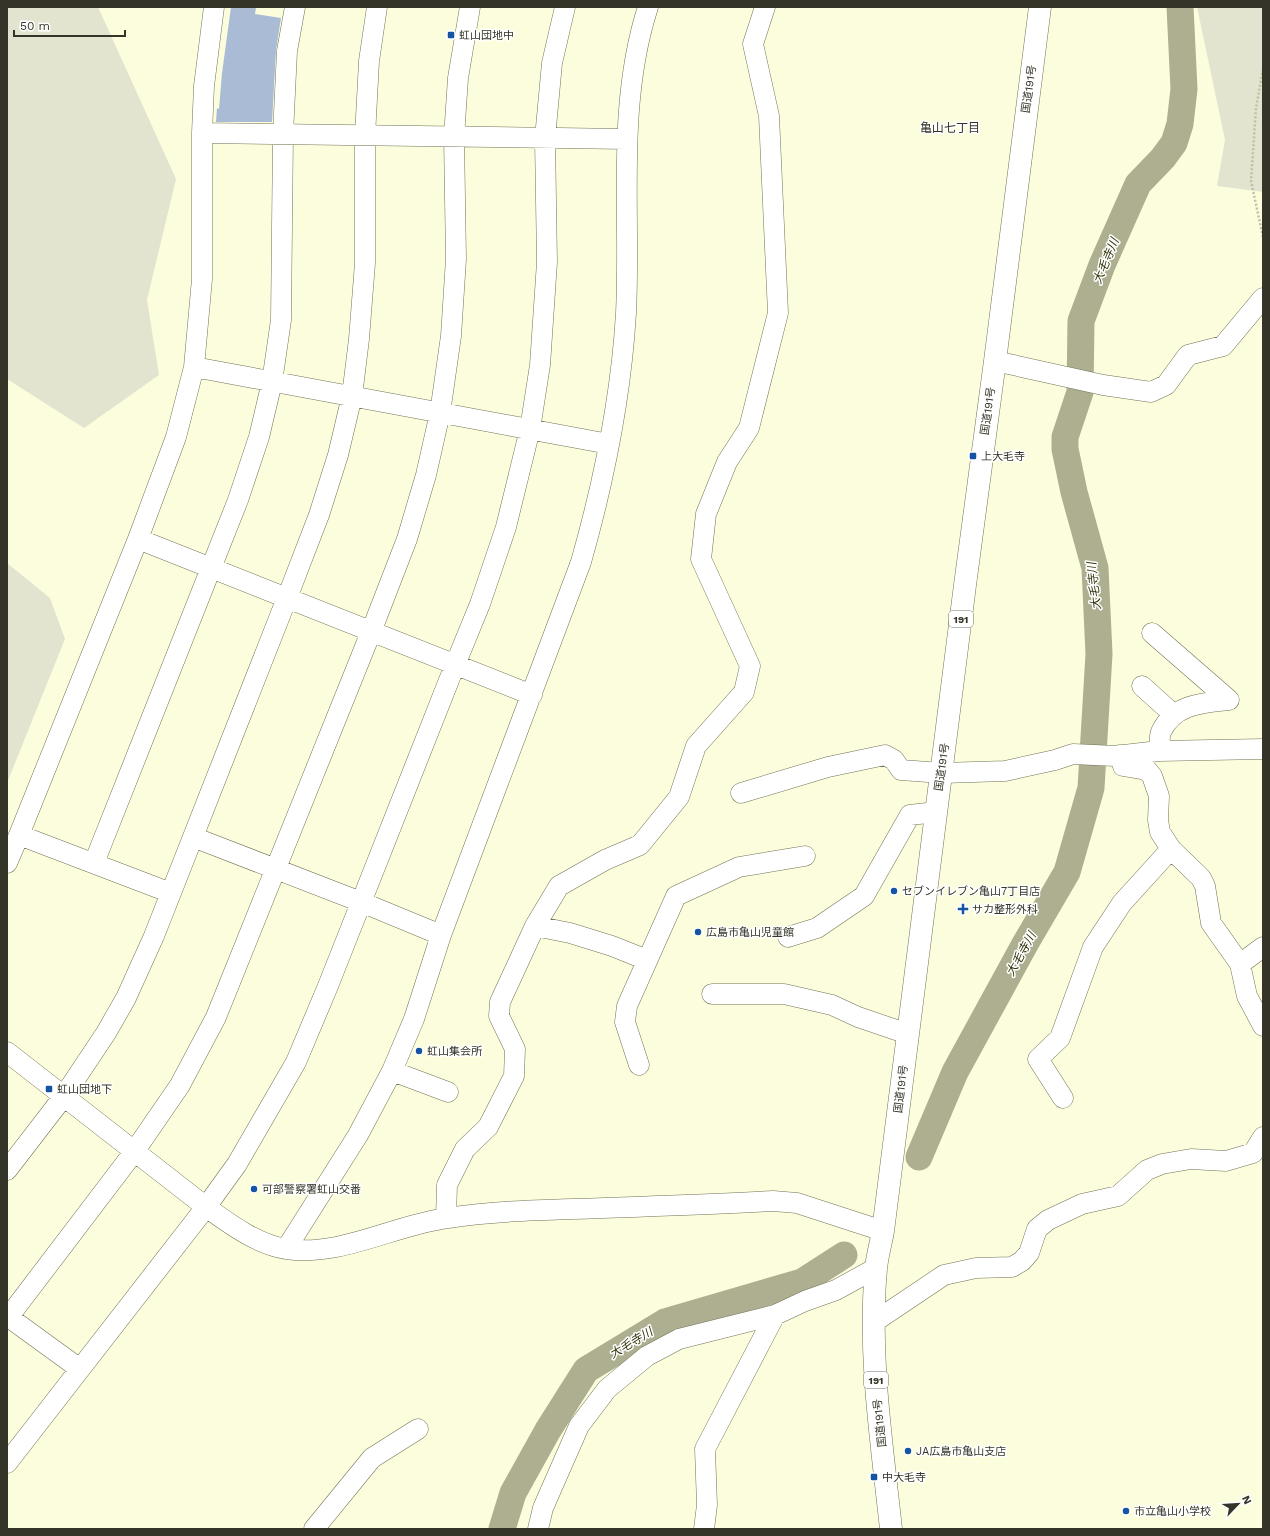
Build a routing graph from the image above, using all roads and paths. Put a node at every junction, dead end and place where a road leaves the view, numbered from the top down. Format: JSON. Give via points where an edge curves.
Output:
{"nodes":[{"id":1,"x":214,"y":7,"type":"edge"},
{"id":2,"x":295,"y":7,"type":"edge"},
{"id":3,"x":377,"y":7,"type":"edge"},
{"id":4,"x":470,"y":7,"type":"edge"},
{"id":5,"x":565,"y":7,"type":"edge"},
{"id":6,"x":648,"y":7,"type":"edge"},
{"id":7,"x":765,"y":7,"type":"edge"},
{"id":8,"x":1040,"y":7,"type":"edge"},
{"id":9,"x":1263,"y":69,"type":"edge"},
{"id":10,"x":202,"y":133,"type":"junction"},
{"id":11,"x":283,"y":134,"type":"junction"},
{"id":12,"x":364,"y":136,"type":"junction"},
{"id":13,"x":454,"y":137,"type":"junction"},
{"id":14,"x":545,"y":138,"type":"junction"},
{"id":15,"x":626,"y":139,"type":"junction"},
{"id":16,"x":1263,"y":237,"type":"edge"},
{"id":17,"x":1263,"y":298,"type":"edge"},
{"id":18,"x":995,"y":361,"type":"junction"},
{"id":19,"x":194,"y":367,"type":"junction"},
{"id":20,"x":272,"y":382,"type":"junction"},
{"id":21,"x":352,"y":396,"type":"junction"},
{"id":22,"x":440,"y":413,"type":"junction"},
{"id":23,"x":530,"y":429,"type":"junction"},
{"id":24,"x":609,"y":444,"type":"junction"},
{"id":25,"x":138,"y":539,"type":"junction"},
{"id":26,"x":211,"y":568,"type":"junction"},
{"id":27,"x":287,"y":598,"type":"junction"},
{"id":28,"x":371,"y":632,"type":"junction"},
{"id":29,"x":1152,"y":633,"type":"dead end"},
{"id":30,"x":454,"y":665,"type":"junction"},
{"id":31,"x":1142,"y":686,"type":"dead end"},
{"id":32,"x":532,"y":695,"type":"junction"},
{"id":33,"x":1173,"y":714,"type":"junction"},
{"id":34,"x":1263,"y":749,"type":"edge"},
{"id":35,"x":1159,"y":751,"type":"junction"},
{"id":36,"x":1118,"y":756,"type":"junction"},
{"id":37,"x":942,"y":773,"type":"junction"},
{"id":38,"x":740,"y":793,"type":"dead end"},
{"id":39,"x":936,"y":812,"type":"junction"},
{"id":40,"x":20,"y":835,"type":"junction"},
{"id":41,"x":193,"y":837,"type":"junction"},
{"id":42,"x":1171,"y":849,"type":"junction"},
{"id":43,"x":805,"y":856,"type":"dead end"},
{"id":44,"x":7,"y":863,"type":"edge"},
{"id":45,"x":94,"y":863,"type":"junction"},
{"id":46,"x":276,"y":869,"type":"junction"},
{"id":47,"x":171,"y":894,"type":"junction"},
{"id":48,"x":361,"y":902,"type":"junction"},
{"id":49,"x":535,"y":926,"type":"junction"},
{"id":50,"x":441,"y":936,"type":"junction"},
{"id":51,"x":788,"y":937,"type":"dead end"},
{"id":52,"x":1263,"y":947,"type":"edge"},
{"id":53,"x":647,"y":960,"type":"junction"},
{"id":54,"x":1240,"y":964,"type":"junction"},
{"id":55,"x":712,"y":994,"type":"dead end"},
{"id":56,"x":1263,"y":1026,"type":"edge"},
{"id":57,"x":908,"y":1034,"type":"junction"},
{"id":58,"x":7,"y":1052,"type":"edge"},
{"id":59,"x":639,"y":1065,"type":"dead end"},
{"id":60,"x":392,"y":1071,"type":"junction"},
{"id":61,"x":448,"y":1092,"type":"dead end"},
{"id":62,"x":64,"y":1096,"type":"junction"},
{"id":63,"x":1063,"y":1098,"type":"dead end"},
{"id":64,"x":1263,"y":1137,"type":"edge"},
{"id":65,"x":134,"y":1152,"type":"junction"},
{"id":66,"x":7,"y":1170,"type":"edge"},
{"id":67,"x":206,"y":1207,"type":"junction"},
{"id":68,"x":446,"y":1218,"type":"junction"},
{"id":69,"x":883,"y":1230,"type":"junction"},
{"id":70,"x":286,"y":1249,"type":"junction"},
{"id":71,"x":876,"y":1268,"type":"junction"},
{"id":72,"x":775,"y":1315,"type":"junction"},
{"id":73,"x":8,"y":1317,"type":"edge"},
{"id":74,"x":874,"y":1322,"type":"junction"},
{"id":75,"x":80,"y":1369,"type":"junction"},
{"id":76,"x":418,"y":1429,"type":"dead end"},
{"id":77,"x":7,"y":1463,"type":"edge"},
{"id":78,"x":314,"y":1529,"type":"edge"},
{"id":79,"x":538,"y":1529,"type":"edge"},
{"id":80,"x":704,"y":1529,"type":"edge"},
{"id":81,"x":890,"y":1529,"type":"edge"}],
"edges":[{"from":1,"to":10,"type":"street","via":[[204,86]]},
{"from":2,"to":11,"type":"street","via":[[287,51]]},
{"from":3,"to":12,"type":"street","via":[[369,61]]},
{"from":4,"to":13,"type":"street","via":[[458,78]]},
{"from":5,"to":14,"type":"street","via":[[552,64]]},
{"from":6,"to":15,"type":"street","via":[[635,60]]},
{"from":7,"to":49,"type":"street","via":[[753,44],[769,116],[778,312],[749,428],[727,462],[706,514],[701,559],[750,666],[744,692],[696,746],[679,797],[640,845],[605,860],[559,886]]},
{"from":8,"to":18,"type":"highway","name":"国道191号","number":"191"},
{"from":9,"to":16,"type":"path","via":[[1256,108],[1251,181]]},
{"from":10,"to":11,"type":"street"},
{"from":10,"to":19,"type":"street","via":[[202,279]]},
{"from":11,"to":12,"type":"street"},
{"from":11,"to":20,"type":"street","via":[[281,320]]},
{"from":12,"to":13,"type":"street"},
{"from":12,"to":21,"type":"street","via":[[365,263]]},
{"from":13,"to":14,"type":"street"},
{"from":13,"to":22,"type":"street","via":[[456,259],[451,336]]},
{"from":14,"to":15,"type":"street"},
{"from":14,"to":23,"type":"street","via":[[547,262],[540,365]]},
{"from":15,"to":24,"type":"street","via":[[626,313],[621,379]]},
{"from":17,"to":18,"type":"street","via":[[1223,346],[1188,356],[1166,385],[1151,392],[1103,385]]},
{"from":18,"to":37,"type":"highway","name":"国道191号","number":"191"},
{"from":19,"to":20,"type":"street"},
{"from":19,"to":25,"type":"street","via":[[176,437]]},
{"from":20,"to":21,"type":"street"},
{"from":20,"to":26,"type":"street","via":[[259,437]]},
{"from":21,"to":22,"type":"street"},
{"from":21,"to":27,"type":"street","via":[[338,456],[319,515]]},
{"from":22,"to":23,"type":"street"},
{"from":22,"to":28,"type":"street","via":[[426,475],[407,538]]},
{"from":23,"to":24,"type":"street"},
{"from":23,"to":30,"type":"street","via":[[506,527],[480,604]]},
{"from":24,"to":32,"type":"street","via":[[597,506],[581,562]]},
{"from":25,"to":26,"type":"street"},
{"from":25,"to":40,"type":"street"},
{"from":26,"to":27,"type":"street"},
{"from":26,"to":45,"type":"street"},
{"from":27,"to":28,"type":"street"},
{"from":27,"to":41,"type":"street"},
{"from":28,"to":30,"type":"street"},
{"from":28,"to":46,"type":"street"},
{"from":29,"to":33,"type":"street","via":[[1229,700],[1197,704]]},
{"from":30,"to":32,"type":"street"},
{"from":30,"to":48,"type":"street"},
{"from":31,"to":33,"type":"street"},
{"from":32,"to":50,"type":"street"},
{"from":33,"to":35,"type":"street","via":[[1161,733]]},
{"from":34,"to":35,"type":"street"},
{"from":35,"to":36,"type":"street"},
{"from":36,"to":37,"type":"street","via":[[1073,754],[1005,770]]},
{"from":36,"to":42,"type":"street","via":[[1122,766],[1147,770],[1152,776],[1159,796],[1160,832]]},
{"from":37,"to":38,"type":"street","via":[[901,770],[894,760],[885,755],[828,767]]},
{"from":37,"to":39,"type":"highway","name":"国道191号","number":"191"},
{"from":39,"to":51,"type":"street","via":[[910,815],[864,896],[817,928]]},
{"from":39,"to":57,"type":"highway","name":"国道191号","number":"191"},
{"from":40,"to":44,"type":"street"},
{"from":40,"to":45,"type":"street"},
{"from":41,"to":46,"type":"street"},
{"from":41,"to":47,"type":"street"},
{"from":42,"to":54,"type":"street","via":[[1201,878],[1205,886],[1211,923]]},
{"from":42,"to":63,"type":"street","via":[[1122,903],[1092,947],[1060,1038],[1038,1059]]},
{"from":43,"to":53,"type":"street","via":[[740,867],[676,896]]},
{"from":45,"to":47,"type":"street"},
{"from":46,"to":48,"type":"street"},
{"from":46,"to":65,"type":"street","via":[[216,1017],[180,1085]]},
{"from":47,"to":62,"type":"street","via":[[126,998]]},
{"from":48,"to":50,"type":"street"},
{"from":48,"to":67,"type":"street","via":[[296,1062],[237,1164]]},
{"from":49,"to":53,"type":"street","via":[[570,933]]},
{"from":49,"to":68,"type":"street","via":[[500,1002],[499,1016],[515,1049],[514,1076],[488,1127],[465,1149],[447,1185]]},
{"from":50,"to":60,"type":"street","via":[[414,1019]]},
{"from":52,"to":54,"type":"street"},
{"from":53,"to":59,"type":"street","via":[[627,1006],[625,1022]]},
{"from":54,"to":56,"type":"street","via":[[1247,996]]},
{"from":55,"to":57,"type":"street","via":[[784,994],[832,1005],[858,1018]]},
{"from":57,"to":69,"type":"highway","name":"国道191号","number":"191"},
{"from":58,"to":62,"type":"street"},
{"from":60,"to":61,"type":"street"},
{"from":60,"to":70,"type":"street","via":[[358,1135]]},
{"from":62,"to":65,"type":"street"},
{"from":62,"to":66,"type":"street"},
{"from":64,"to":74,"type":"street","via":[[1253,1153],[1226,1161],[1192,1159],[1162,1164],[1147,1170],[1118,1196],[1082,1204],[1048,1220],[1037,1229],[1029,1253],[1012,1267],[976,1268],[944,1275]]},
{"from":65,"to":67,"type":"street"},
{"from":65,"to":73,"type":"street"},
{"from":67,"to":70,"type":"street","via":[[256,1239]]},
{"from":67,"to":75,"type":"street"},
{"from":68,"to":69,"type":"street","via":[[499,1212],[773,1201],[797,1203]]},
{"from":68,"to":70,"type":"street","via":[[417,1224],[350,1245],[321,1250]]},
{"from":69,"to":71,"type":"highway","name":"国道191号","number":"191"},
{"from":71,"to":72,"type":"street","via":[[836,1290]]},
{"from":71,"to":74,"type":"highway","name":"国道191号","number":"191"},
{"from":72,"to":79,"type":"street","via":[[679,1338],[647,1356],[607,1389],[579,1426],[543,1508]]},
{"from":72,"to":80,"type":"street","via":[[705,1449],[707,1505]]},
{"from":73,"to":75,"type":"street"},
{"from":74,"to":81,"type":"highway","name":"国道191号","number":"191","via":[[877,1392]]},
{"from":75,"to":77,"type":"street"},
{"from":76,"to":78,"type":"street","via":[[372,1458]]}]}
